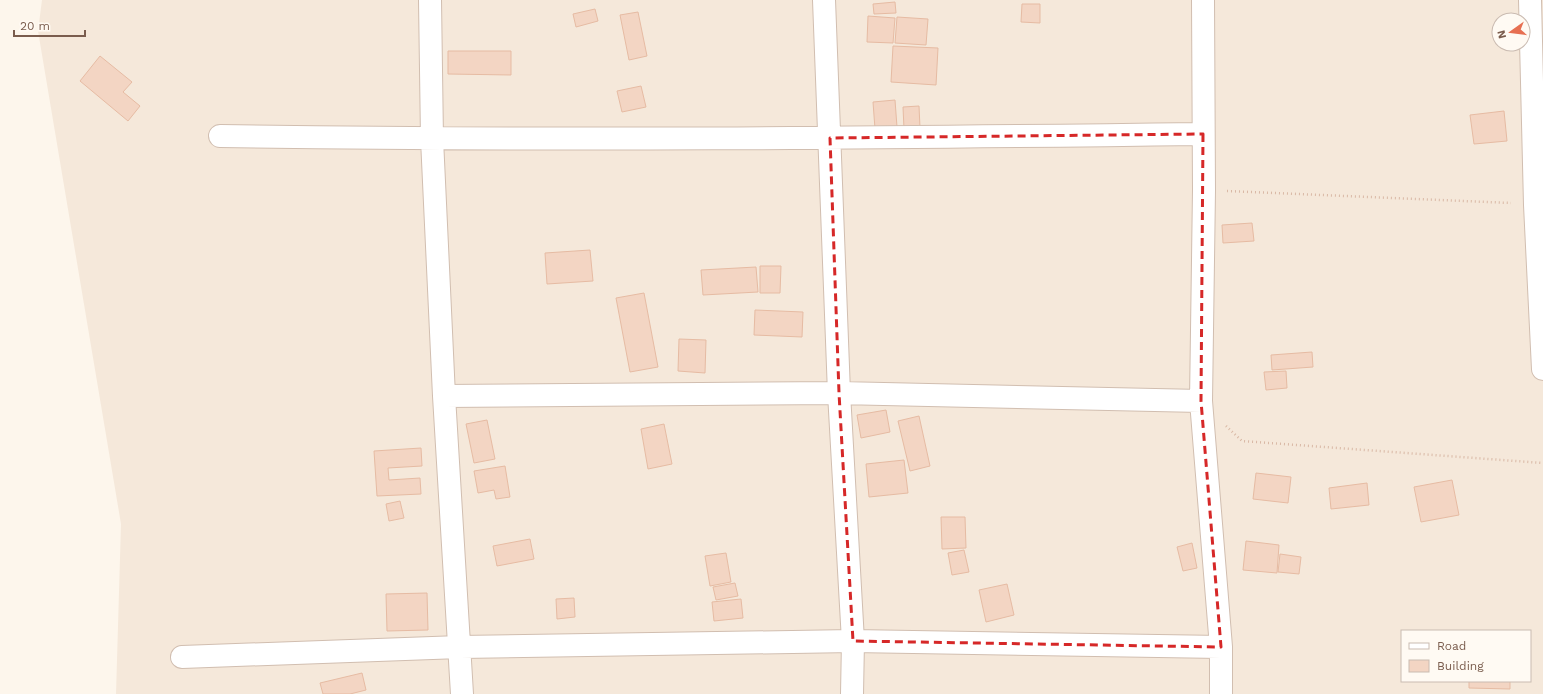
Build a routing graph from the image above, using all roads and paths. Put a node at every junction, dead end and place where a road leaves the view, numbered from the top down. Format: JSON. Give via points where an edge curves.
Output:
{"nodes":[{"id":1,"x":430,"y":0,"type":"edge"},
{"id":2,"x":824,"y":0,"type":"edge"},
{"id":3,"x":1203,"y":0,"type":"edge"},
{"id":4,"x":1530,"y":0,"type":"edge"},
{"id":5,"x":1203,"y":134,"type":"junction"},
{"id":6,"x":220,"y":136,"type":"dead end"},
{"id":7,"x":830,"y":138,"type":"junction"},
{"id":8,"x":432,"y":139,"type":"junction"},
{"id":9,"x":1204,"y":190,"type":"junction"},
{"id":10,"x":1535,"y":204,"type":"junction"},
{"id":11,"x":1543,"y":369,"type":"edge"},
{"id":12,"x":839,"y":392,"type":"junction"},
{"id":13,"x":444,"y":396,"type":"junction"},
{"id":14,"x":1201,"y":402,"type":"junction"},
{"id":15,"x":1543,"y":463,"type":"edge"},
{"id":16,"x":853,"y":641,"type":"junction"},
{"id":17,"x":460,"y":647,"type":"junction"},
{"id":18,"x":1221,"y":647,"type":"junction"},
{"id":19,"x":182,"y":658,"type":"dead end"},
{"id":20,"x":462,"y":694,"type":"edge"},
{"id":21,"x":852,"y":694,"type":"edge"},
{"id":22,"x":1221,"y":694,"type":"edge"}],
"edges":[{"from":1,"to":8,"type":"street"},
{"from":2,"to":7,"type":"street"},
{"from":3,"to":5,"type":"street"},
{"from":4,"to":10,"type":"street"},
{"from":5,"to":7,"type":"street"},
{"from":5,"to":9,"type":"street"},
{"from":6,"to":8,"type":"street"},
{"from":7,"to":8,"type":"street"},
{"from":7,"to":12,"type":"street"},
{"from":8,"to":13,"type":"street"},
{"from":9,"to":10,"type":"path"},
{"from":9,"to":14,"type":"street"},
{"from":10,"to":11,"type":"street"},
{"from":12,"to":13,"type":"street"},
{"from":12,"to":14,"type":"street"},
{"from":12,"to":16,"type":"street"},
{"from":13,"to":17,"type":"street"},
{"from":14,"to":15,"type":"path","via":[[1242,441]]},
{"from":14,"to":18,"type":"street"},
{"from":16,"to":17,"type":"street"},
{"from":16,"to":18,"type":"street"},
{"from":16,"to":21,"type":"street"},
{"from":17,"to":19,"type":"street"},
{"from":17,"to":20,"type":"street"},
{"from":18,"to":22,"type":"street"}]}
